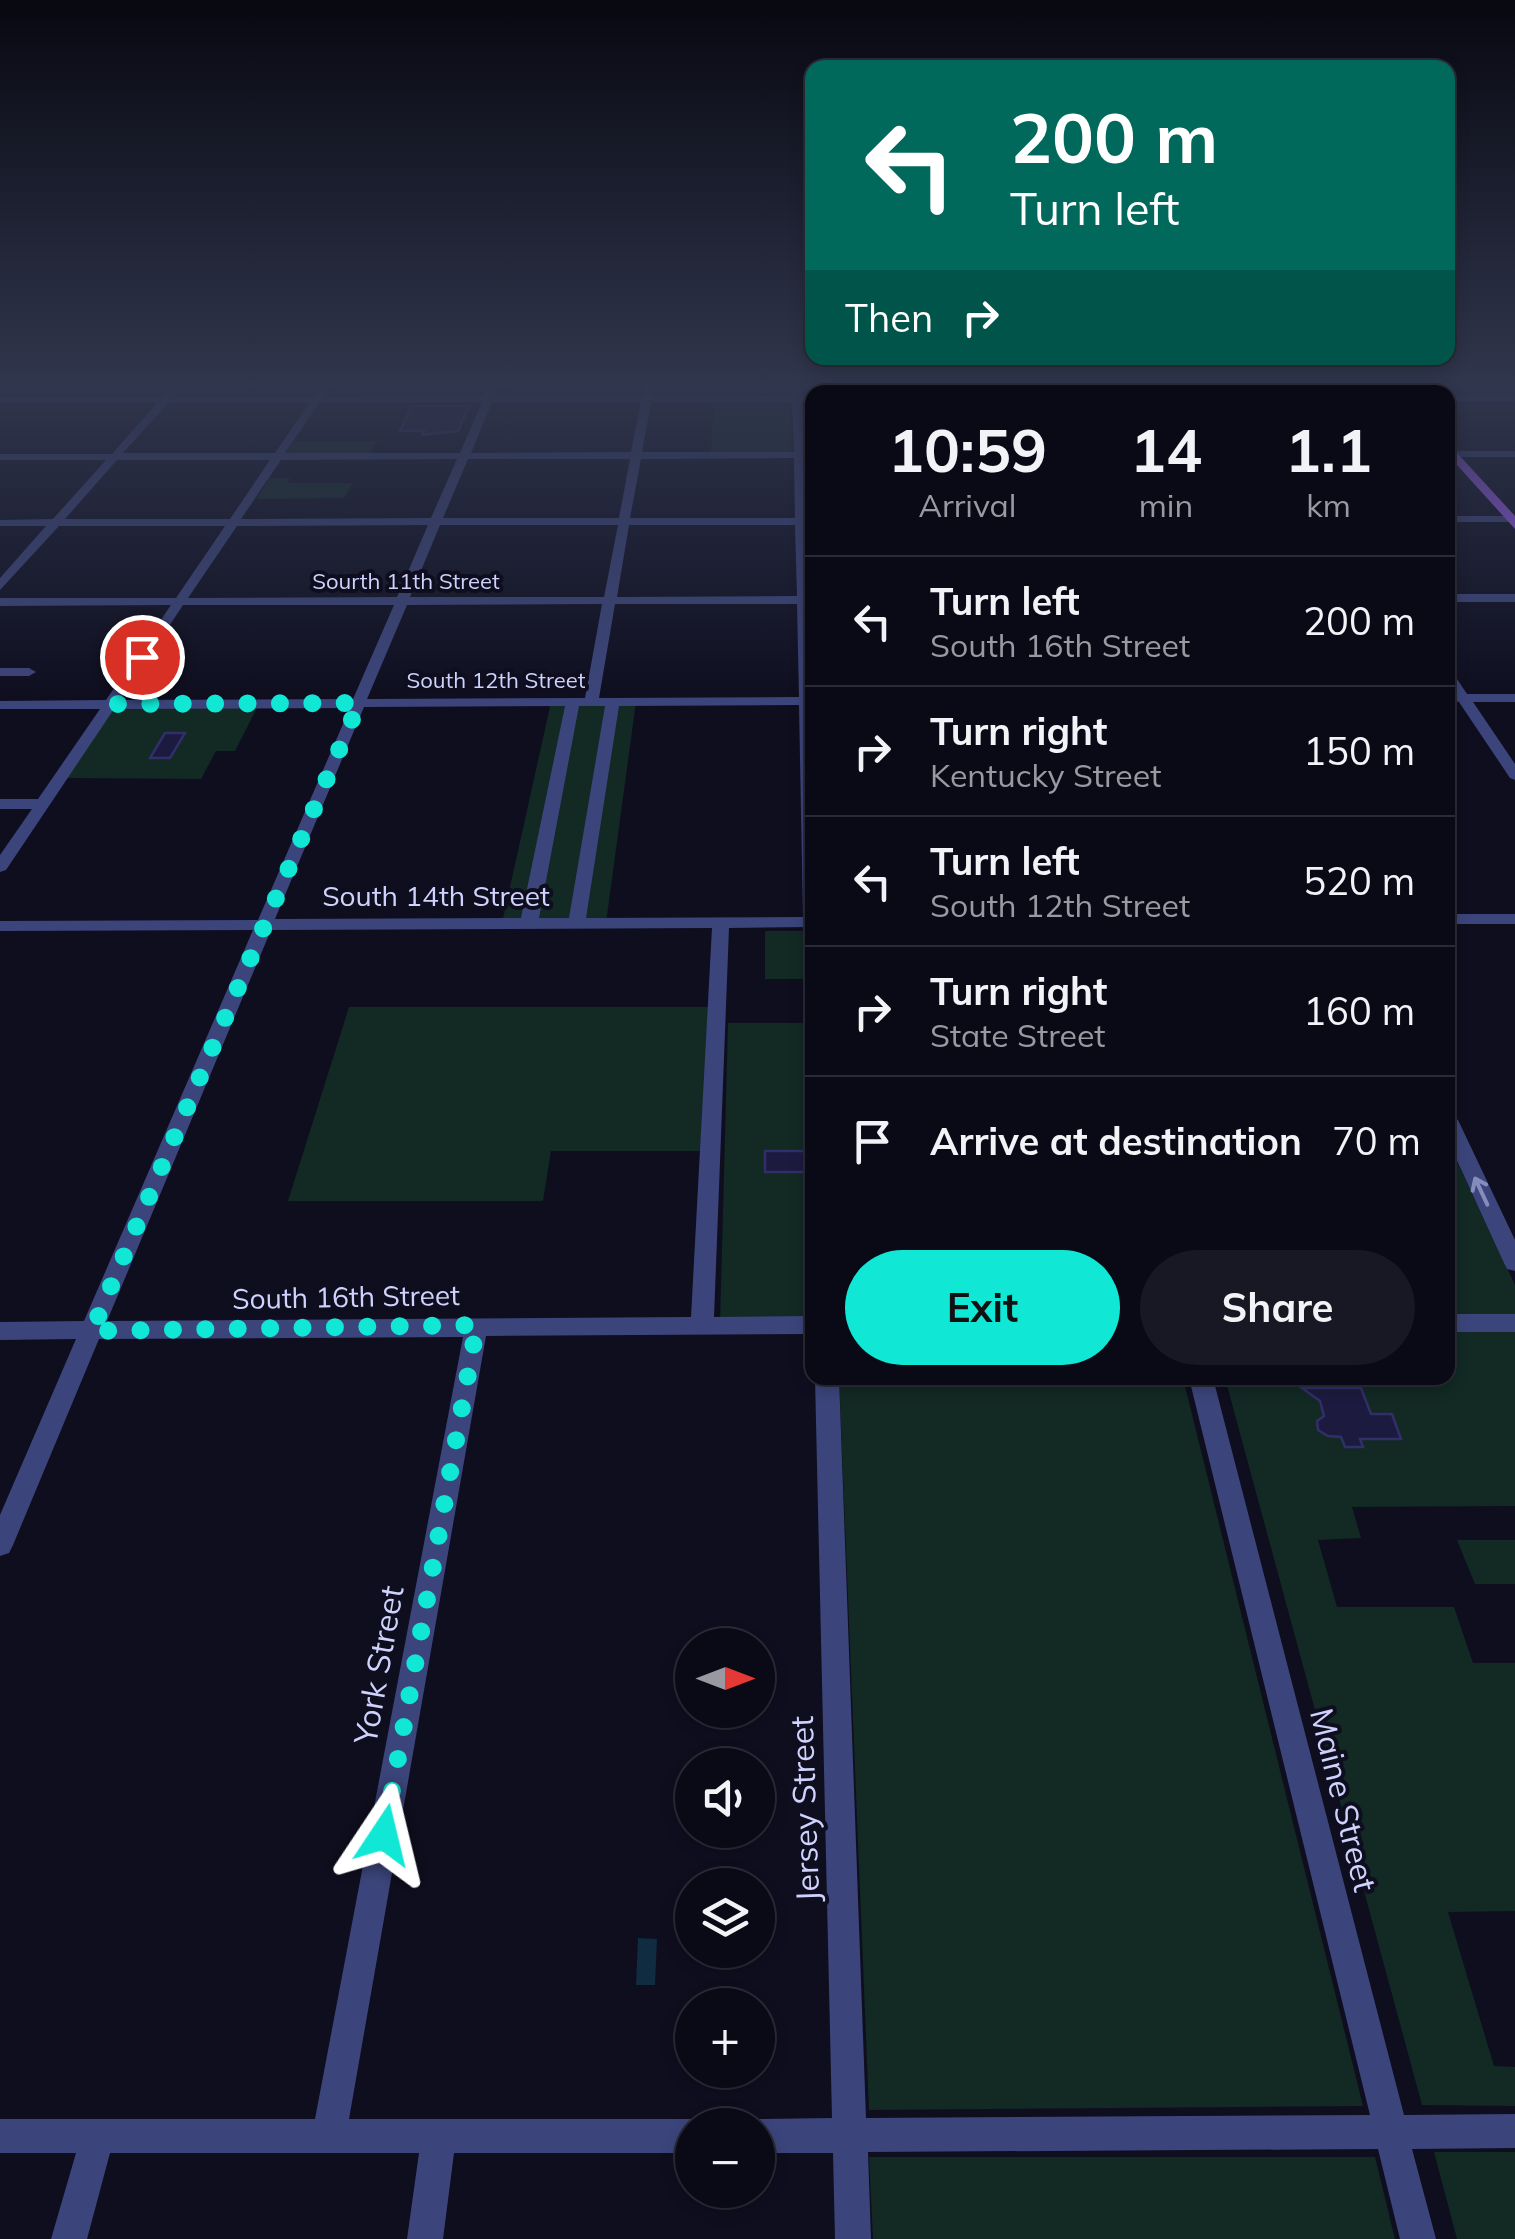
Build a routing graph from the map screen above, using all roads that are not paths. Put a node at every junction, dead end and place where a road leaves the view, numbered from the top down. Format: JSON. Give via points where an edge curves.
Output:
{"nodes":[{"id":1,"x":86,"y":489,"type":"edge"},
{"id":2,"x":255,"y":489,"type":"edge"},
{"id":3,"x":450,"y":489,"type":"edge"},
{"id":4,"x":630,"y":489,"type":"edge"},
{"id":5,"x":1484,"y":489,"type":"edge"},
{"id":6,"x":1455,"y":519,"type":"edge"},
{"id":7,"x":805,"y":521,"type":"edge"},
{"id":8,"x":1513,"y":521,"type":"edge"},
{"id":9,"x":233,"y":522,"type":"junction"},
{"id":10,"x":437,"y":522,"type":"junction"},
{"id":11,"x":624,"y":522,"type":"junction"},
{"id":12,"x":0,"y":523,"type":"edge"},
{"id":13,"x":56,"y":523,"type":"junction"},
{"id":14,"x":0,"y":586,"type":"edge"},
{"id":15,"x":1455,"y":598,"type":"edge"},
{"id":16,"x":1515,"y":598,"type":"edge"},
{"id":17,"x":404,"y":600,"type":"junction"},
{"id":18,"x":610,"y":600,"type":"junction"},
{"id":19,"x":805,"y":600,"type":"edge"},
{"id":20,"x":180,"y":601,"type":"junction"},
{"id":21,"x":0,"y":602,"type":"edge"},
{"id":22,"x":0,"y":672,"type":"edge"},
{"id":23,"x":29,"y":672,"type":"dead end"},
{"id":24,"x":1455,"y":698,"type":"edge"},
{"id":25,"x":1515,"y":698,"type":"edge"},
{"id":26,"x":805,"y":701,"type":"edge"},
{"id":27,"x":573,"y":702,"type":"junction"},
{"id":28,"x":591,"y":702,"type":"junction"},
{"id":29,"x":613,"y":702,"type":"junction"},
{"id":30,"x":359,"y":703,"type":"junction"},
{"id":31,"x":0,"y":704,"type":"edge"},
{"id":32,"x":110,"y":704,"type":"junction"},
{"id":33,"x":1515,"y":775,"type":"edge"},
{"id":34,"x":0,"y":804,"type":"edge"},
{"id":35,"x":43,"y":804,"type":"junction"},
{"id":36,"x":0,"y":867,"type":"edge"},
{"id":37,"x":1455,"y":919,"type":"edge"},
{"id":38,"x":1515,"y":919,"type":"edge"},
{"id":39,"x":805,"y":920,"type":"edge"},
{"id":40,"x":721,"y":922,"type":"junction"},
{"id":41,"x":529,"y":923,"type":"junction"},
{"id":42,"x":577,"y":923,"type":"junction"},
{"id":43,"x":266,"y":924,"type":"junction"},
{"id":44,"x":0,"y":926,"type":"edge"},
{"id":45,"x":1455,"y":1135,"type":"edge"},
{"id":46,"x":1515,"y":1263,"type":"edge"},
{"id":47,"x":1455,"y":1323,"type":"edge"},
{"id":48,"x":1515,"y":1324,"type":"edge"},
{"id":49,"x":477,"y":1325,"type":"junction"},
{"id":50,"x":702,"y":1325,"type":"junction"},
{"id":51,"x":805,"y":1325,"type":"edge"},
{"id":52,"x":92,"y":1331,"type":"junction"},
{"id":53,"x":0,"y":1332,"type":"edge"},
{"id":54,"x":827,"y":1385,"type":"edge"},
{"id":55,"x":1202,"y":1385,"type":"edge"},
{"id":56,"x":0,"y":1545,"type":"edge"},
{"id":57,"x":1390,"y":2130,"type":"junction"},
{"id":58,"x":1515,"y":2130,"type":"edge"},
{"id":59,"x":0,"y":2136,"type":"edge"},
{"id":60,"x":98,"y":2136,"type":"junction"},
{"id":61,"x":330,"y":2136,"type":"junction"},
{"id":62,"x":439,"y":2136,"type":"junction"},
{"id":63,"x":675,"y":2136,"type":"edge"},
{"id":64,"x":775,"y":2136,"type":"edge"},
{"id":65,"x":850,"y":2136,"type":"junction"},
{"id":66,"x":69,"y":2239,"type":"edge"},
{"id":67,"x":425,"y":2239,"type":"edge"},
{"id":68,"x":853,"y":2239,"type":"edge"},
{"id":69,"x":1418,"y":2239,"type":"edge"}],
"edges":[{"from":1,"to":13,"type":"street"},
{"from":2,"to":9,"type":"street"},
{"from":3,"to":10,"type":"street"},
{"from":4,"to":11,"type":"street"},
{"from":5,"to":8,"type":"main road"},
{"from":6,"to":8,"type":"street"},
{"from":7,"to":11,"type":"street"},
{"from":9,"to":10,"type":"street"},
{"from":9,"to":13,"type":"street"},
{"from":9,"to":20,"type":"street"},
{"from":10,"to":11,"type":"street"},
{"from":10,"to":17,"type":"street"},
{"from":11,"to":18,"type":"street"},
{"from":12,"to":13,"type":"street"},
{"from":13,"to":14,"type":"street"},
{"from":15,"to":16,"type":"street"},
{"from":17,"to":18,"type":"street","name":"Sourth 11th Street"},
{"from":17,"to":20,"type":"street","name":"Sourth 11th Street"},
{"from":17,"to":30,"type":"street"},
{"from":18,"to":19,"type":"street","name":"Sourth 11th Street"},
{"from":18,"to":28,"type":"street"},
{"from":20,"to":21,"type":"street","name":"Sourth 11th Street"},
{"from":20,"to":32,"type":"street"},
{"from":22,"to":23,"type":"street"},
{"from":24,"to":25,"type":"street"},
{"from":24,"to":33,"type":"street"},
{"from":26,"to":29,"type":"street","name":"South 12th Street"},
{"from":27,"to":28,"type":"street","name":"South 12th Street"},
{"from":27,"to":30,"type":"street","name":"South 12th Street"},
{"from":27,"to":41,"type":"street"},
{"from":28,"to":29,"type":"street","name":"South 12th Street"},
{"from":29,"to":42,"type":"street"},
{"from":30,"to":32,"type":"street","name":"South 12th Street"},
{"from":30,"to":43,"type":"street"},
{"from":31,"to":32,"type":"street","name":"South 12th Street"},
{"from":32,"to":35,"type":"street"},
{"from":34,"to":35,"type":"street"},
{"from":35,"to":36,"type":"street"},
{"from":37,"to":38,"type":"street"},
{"from":39,"to":40,"type":"street","name":"South 14th Street"},
{"from":40,"to":42,"type":"street","name":"South 14th Street"},
{"from":40,"to":50,"type":"street"},
{"from":41,"to":42,"type":"street","name":"South 14th Street"},
{"from":41,"to":43,"type":"street","name":"South 14th Street"},
{"from":43,"to":44,"type":"street","name":"South 14th Street"},
{"from":43,"to":52,"type":"street"},
{"from":46,"to":45,"type":"street","one_way":true},
{"from":47,"to":48,"type":"street"},
{"from":49,"to":50,"type":"street","name":"South 16th Street"},
{"from":49,"to":52,"type":"street","name":"South 16th Street"},
{"from":49,"to":61,"type":"street","name":"York Street"},
{"from":50,"to":51,"type":"street","name":"South 16th Street"},
{"from":52,"to":53,"type":"street","name":"South 16th Street"},
{"from":52,"to":56,"type":"street"},
{"from":54,"to":65,"type":"street","name":"Jersey Street"},
{"from":55,"to":57,"type":"street","name":"Maine Street"},
{"from":57,"to":58,"type":"street"},
{"from":57,"to":65,"type":"street"},
{"from":57,"to":69,"type":"street","name":"Maine Street"},
{"from":59,"to":60,"type":"street"},
{"from":60,"to":61,"type":"street"},
{"from":60,"to":66,"type":"street"},
{"from":61,"to":62,"type":"street"},
{"from":62,"to":63,"type":"street"},
{"from":62,"to":67,"type":"street"},
{"from":64,"to":65,"type":"street"},
{"from":65,"to":68,"type":"street","name":"Jersey Street"}]}
